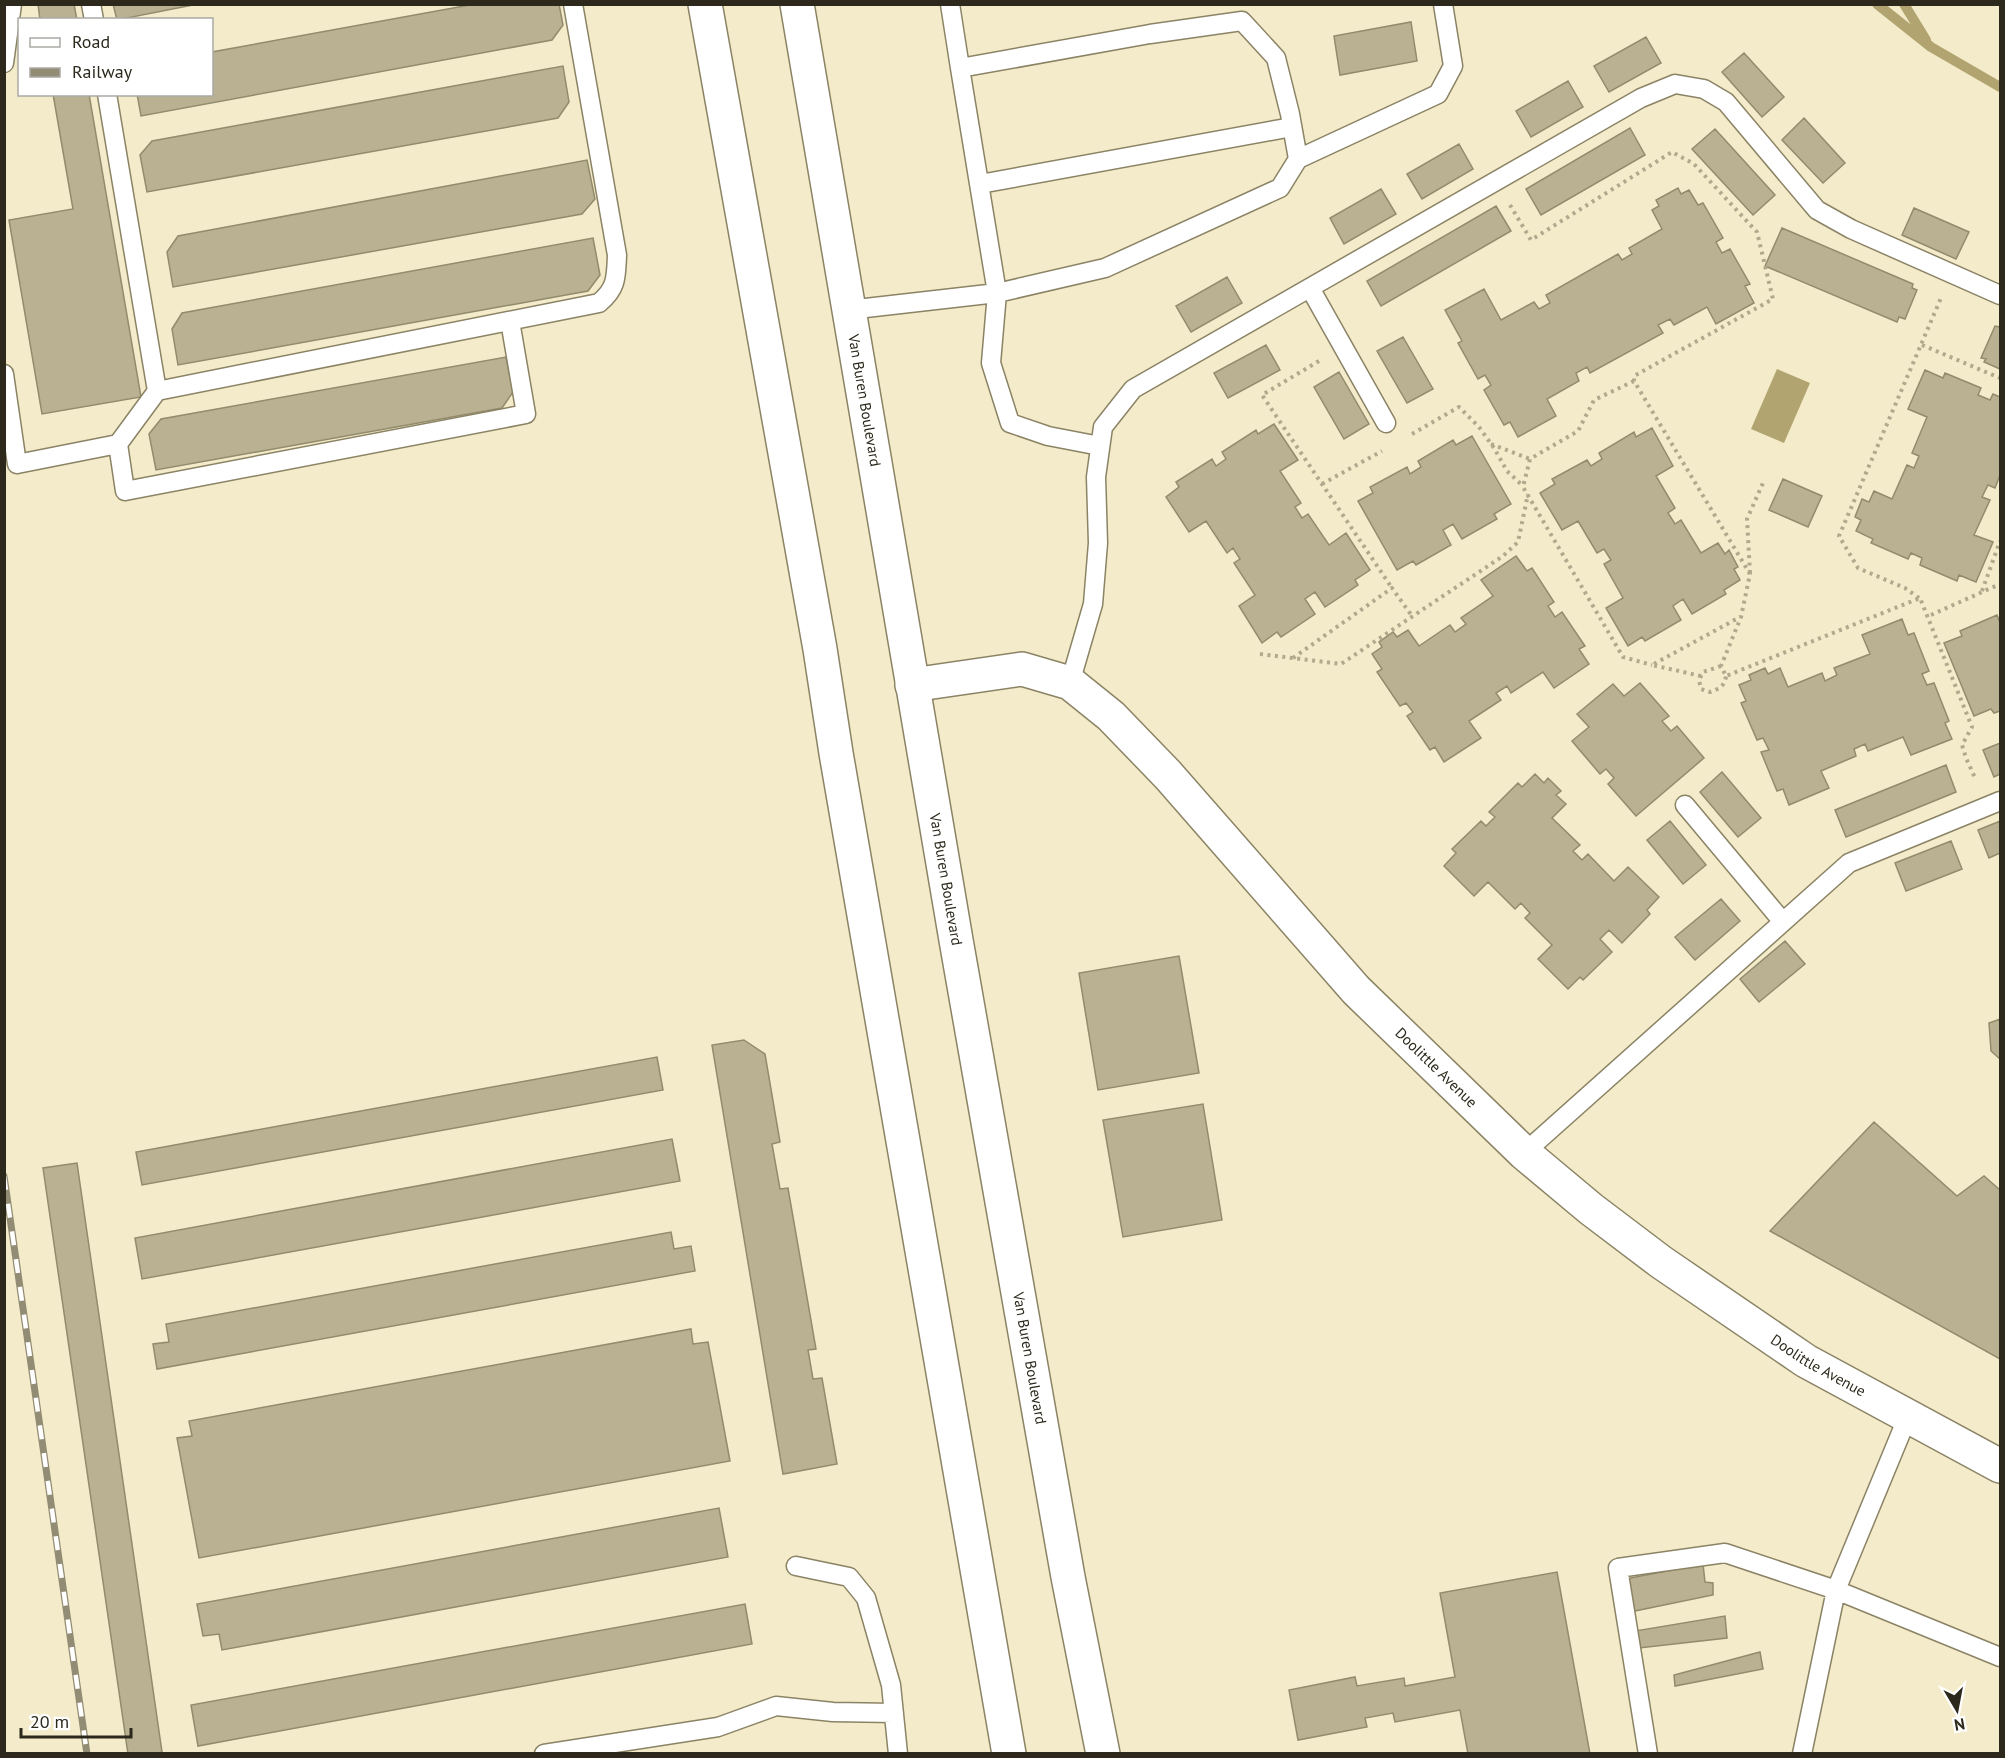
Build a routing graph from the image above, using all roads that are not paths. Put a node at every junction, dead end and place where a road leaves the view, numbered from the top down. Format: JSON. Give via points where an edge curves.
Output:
{"nodes":[{"id":1,"x":12,"y":4,"type":"edge"},
{"id":2,"x":573,"y":4,"type":"edge"},
{"id":3,"x":705,"y":4,"type":"edge"},
{"id":4,"x":797,"y":4,"type":"edge"},
{"id":5,"x":950,"y":4,"type":"edge"},
{"id":6,"x":1443,"y":4,"type":"edge"},
{"id":7,"x":4,"y":63,"type":"edge"},
{"id":8,"x":960,"y":68,"type":"junction"},
{"id":9,"x":106,"y":96,"type":"edge"},
{"id":10,"x":1292,"y":127,"type":"junction"},
{"id":11,"x":1298,"y":159,"type":"junction"},
{"id":12,"x":980,"y":184,"type":"junction"},
{"id":13,"x":1310,"y":288,"type":"junction"},
{"id":14,"x":997,"y":293,"type":"junction"},
{"id":15,"x":2001,"y":295,"type":"edge"},
{"id":16,"x":848,"y":310,"type":"junction"},
{"id":17,"x":510,"y":321,"type":"junction"},
{"id":18,"x":4,"y":374,"type":"edge"},
{"id":19,"x":157,"y":391,"type":"junction"},
{"id":20,"x":1386,"y":423,"type":"dead end"},
{"id":21,"x":118,"y":444,"type":"junction"},
{"id":22,"x":1100,"y":446,"type":"junction"},
{"id":23,"x":1070,"y":683,"type":"junction"},
{"id":24,"x":912,"y":685,"type":"junction"},
{"id":25,"x":1994,"y":804,"type":"edge"},
{"id":26,"x":1685,"y":805,"type":"dead end"},
{"id":27,"x":1783,"y":922,"type":"junction"},
{"id":28,"x":1524,"y":1153,"type":"junction"},
{"id":29,"x":1908,"y":1416,"type":"junction"},
{"id":30,"x":2001,"y":1466,"type":"edge"},
{"id":31,"x":796,"y":1566,"type":"dead end"},
{"id":32,"x":1836,"y":1590,"type":"junction"},
{"id":33,"x":2001,"y":1657,"type":"edge"},
{"id":34,"x":894,"y":1713,"type":"junction"},
{"id":35,"x":544,"y":1754,"type":"edge"},
{"id":36,"x":898,"y":1754,"type":"edge"},
{"id":37,"x":1009,"y":1754,"type":"edge"},
{"id":38,"x":1103,"y":1754,"type":"edge"},
{"id":39,"x":1648,"y":1754,"type":"edge"},
{"id":40,"x":1802,"y":1754,"type":"edge"}],
"edges":[{"from":1,"to":7,"type":"lane"},
{"from":2,"to":17,"type":"lane","via":[[617,255],[615,282],[610,294],[599,303]]},
{"from":3,"to":37,"type":"main road"},
{"from":4,"to":16,"type":"main road","name":"Van Buren Boulevard"},
{"from":5,"to":8,"type":"lane"},
{"from":6,"to":11,"type":"lane","via":[[1453,66],[1438,94]]},
{"from":8,"to":10,"type":"lane","via":[[1242,21],[1276,58]]},
{"from":8,"to":12,"type":"lane"},
{"from":9,"to":19,"type":"lane"},
{"from":10,"to":11,"type":"lane"},
{"from":10,"to":12,"type":"lane"},
{"from":11,"to":14,"type":"lane","via":[[1280,188],[1105,268]]},
{"from":12,"to":14,"type":"lane"},
{"from":13,"to":15,"type":"lane","via":[[1641,98],[1675,84],[1704,89],[1726,102],[1817,210]]},
{"from":13,"to":20,"type":"lane"},
{"from":13,"to":22,"type":"lane","via":[[1133,389],[1103,427]]},
{"from":14,"to":16,"type":"lane"},
{"from":14,"to":22,"type":"lane","via":[[991,363],[1010,423],[1048,436]]},
{"from":16,"to":24,"type":"main road","name":"Van Buren Boulevard"},
{"from":17,"to":19,"type":"lane"},
{"from":17,"to":21,"type":"lane","via":[[526,414],[125,491]]},
{"from":18,"to":21,"type":"lane","via":[[17,464]]},
{"from":19,"to":21,"type":"lane"},
{"from":22,"to":23,"type":"lane","via":[[1093,604]]},
{"from":23,"to":24,"type":"main road","name":"Doolittle Avenue","via":[[1022,669]]},
{"from":23,"to":28,"type":"main road","name":"Doolittle Avenue","via":[[1111,716],[1168,775],[1356,990]]},
{"from":24,"to":38,"type":"main road","name":"Van Buren Boulevard","via":[[1068,1577]]},
{"from":25,"to":27,"type":"lane","via":[[1849,863]]},
{"from":26,"to":27,"type":"lane"},
{"from":27,"to":28,"type":"lane"},
{"from":28,"to":29,"type":"main road","name":"Doolittle Avenue","via":[[1670,1269],[1806,1361]]},
{"from":29,"to":30,"type":"main road","name":"Doolittle Avenue"},
{"from":29,"to":32,"type":"lane"},
{"from":31,"to":34,"type":"lane","via":[[849,1577],[866,1598],[891,1685]]},
{"from":32,"to":33,"type":"lane"},
{"from":32,"to":39,"type":"lane","via":[[1725,1553],[1618,1568]]},
{"from":32,"to":40,"type":"lane"},
{"from":34,"to":35,"type":"lane","via":[[776,1706],[718,1726]]},
{"from":34,"to":36,"type":"lane"}]}
